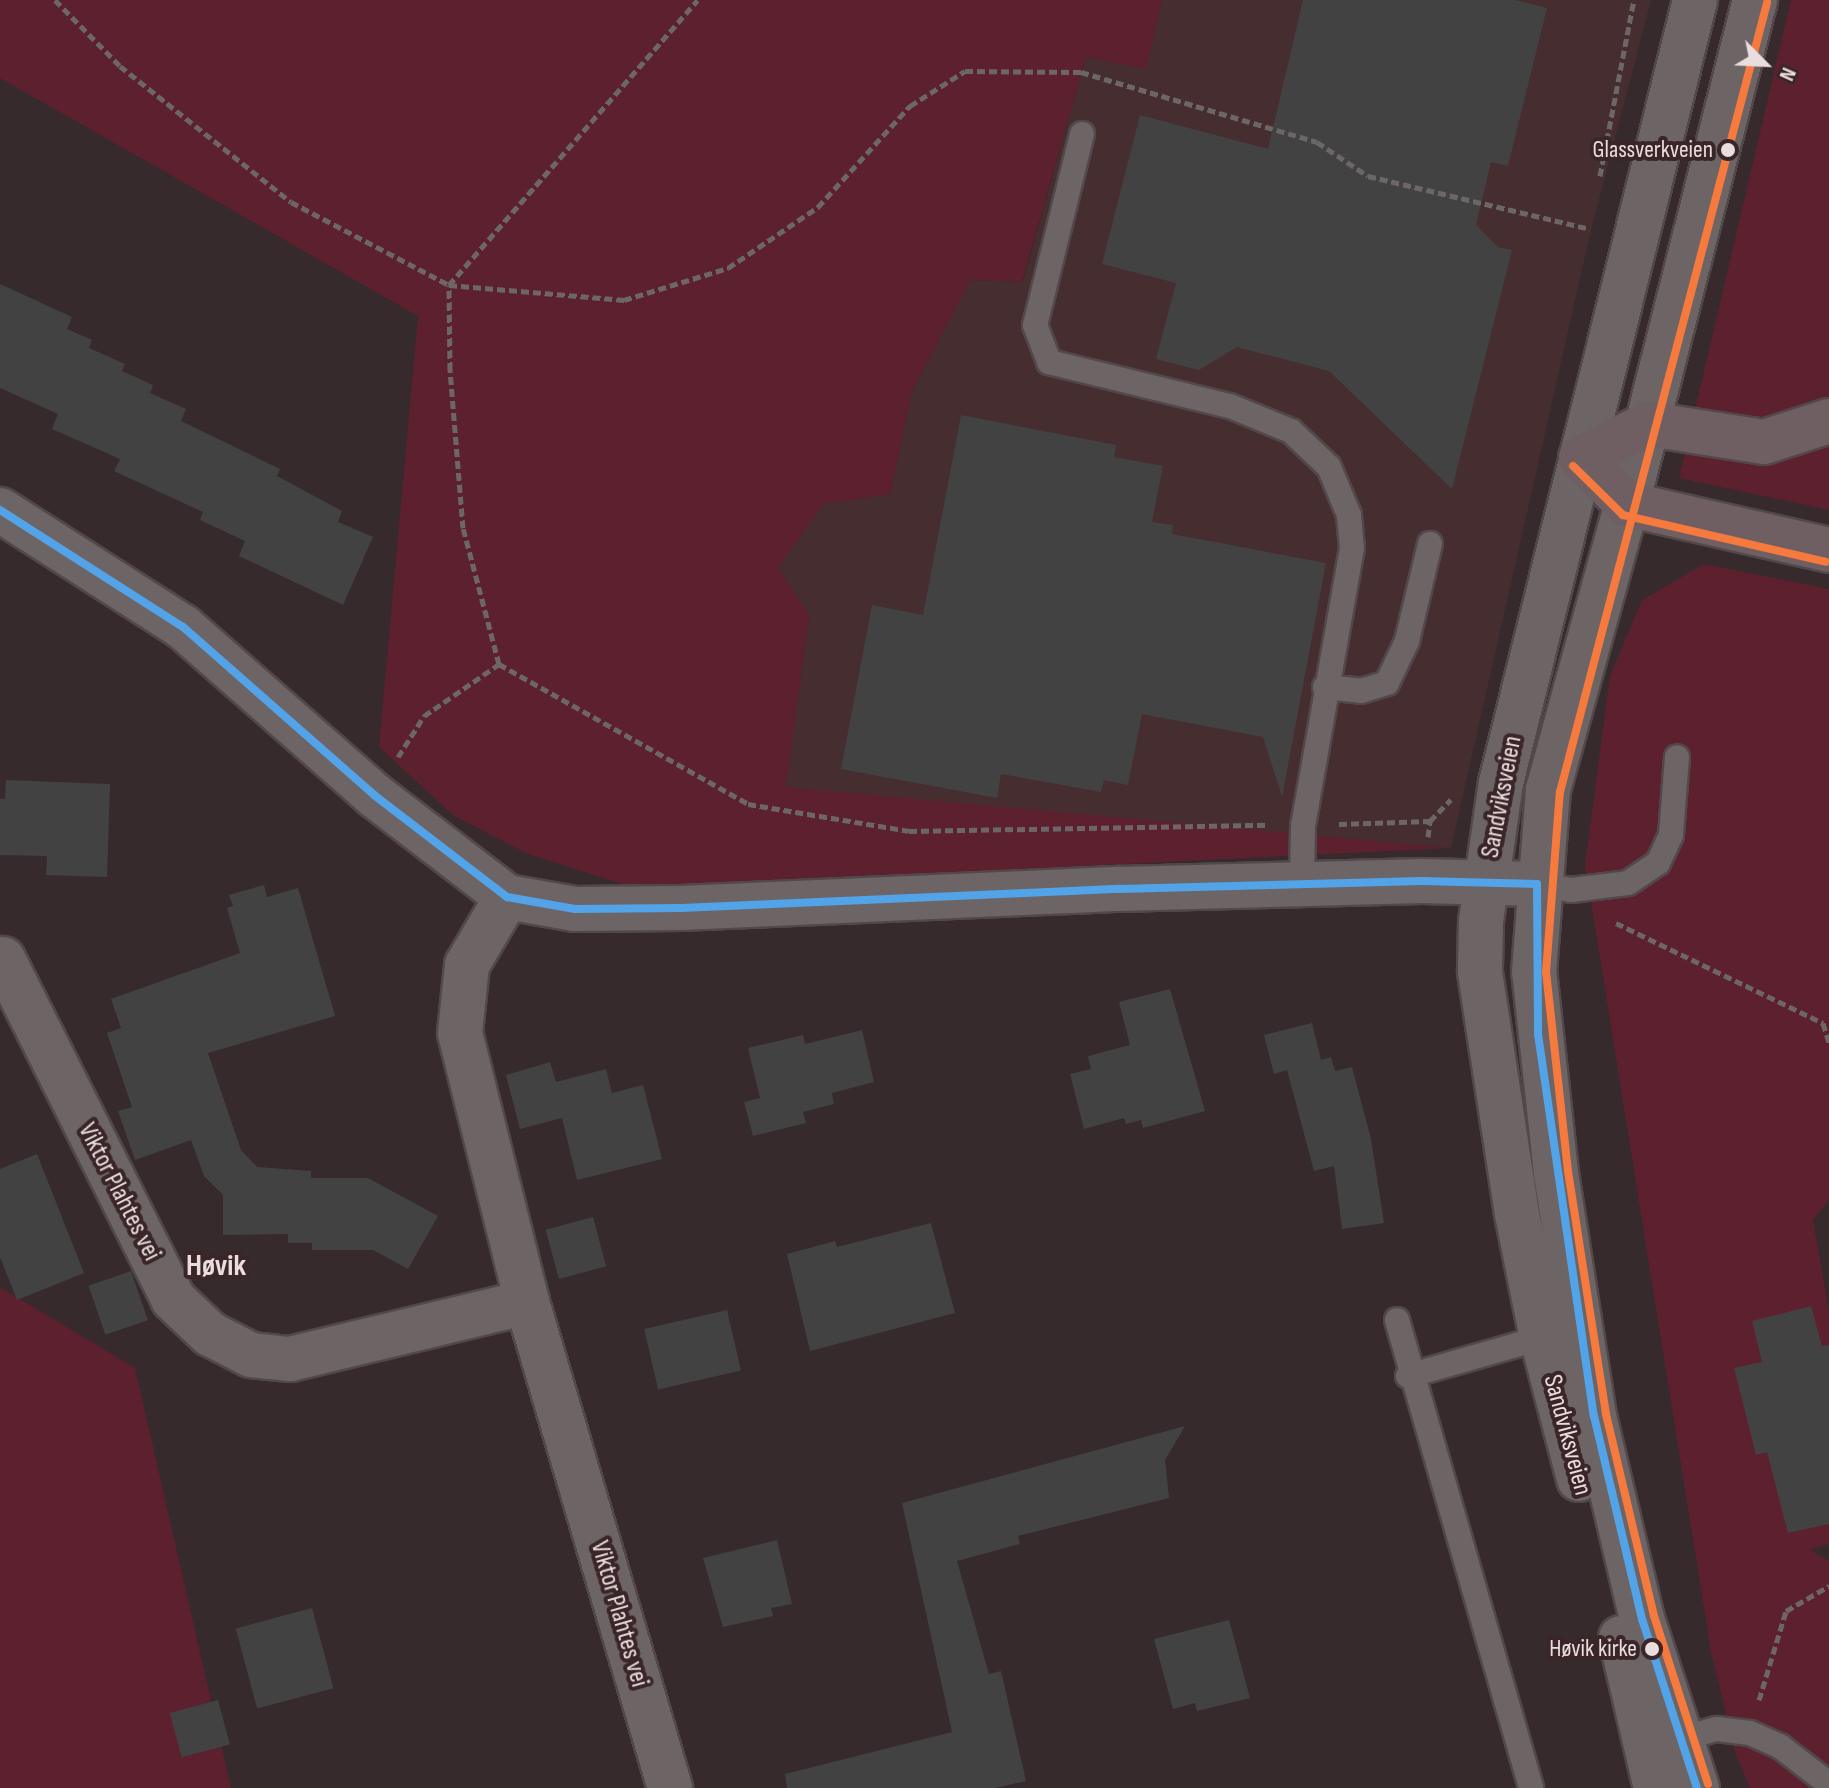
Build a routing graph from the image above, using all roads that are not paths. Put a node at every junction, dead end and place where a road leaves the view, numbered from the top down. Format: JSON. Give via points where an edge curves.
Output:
{"nodes":[{"id":1,"x":1695,"y":0,"type":"edge"},
{"id":2,"x":1755,"y":0,"type":"edge"},
{"id":3,"x":1082,"y":134,"type":"dead end"},
{"id":4,"x":1829,"y":421,"type":"edge"},
{"id":5,"x":1648,"y":424,"type":"junction"},
{"id":6,"x":1581,"y":458,"type":"junction"},
{"id":7,"x":1627,"y":504,"type":"junction"},
{"id":8,"x":0,"y":510,"type":"edge"},
{"id":9,"x":1430,"y":544,"type":"dead end"},
{"id":10,"x":1829,"y":550,"type":"edge"},
{"id":11,"x":1325,"y":687,"type":"junction"},
{"id":12,"x":1677,"y":757,"type":"dead end"},
{"id":13,"x":1485,"y":883,"type":"junction"},
{"id":14,"x":1302,"y":884,"type":"junction"},
{"id":15,"x":1537,"y":884,"type":"junction"},
{"id":16,"x":507,"y":897,"type":"junction"},
{"id":17,"x":3,"y":959,"type":"dead end"},
{"id":18,"x":527,"y":1302,"type":"junction"},
{"id":19,"x":1397,"y":1320,"type":"dead end"},
{"id":20,"x":1561,"y":1332,"type":"junction"},
{"id":21,"x":1408,"y":1376,"type":"junction"},
{"id":22,"x":1681,"y":1739,"type":"junction"},
{"id":23,"x":1829,"y":1784,"type":"edge"},
{"id":24,"x":670,"y":1788,"type":"edge"},
{"id":25,"x":1531,"y":1788,"type":"edge"},
{"id":26,"x":1656,"y":1788,"type":"edge"},
{"id":27,"x":1697,"y":1788,"type":"edge"}],
"edges":[{"from":1,"to":6,"type":"main road","name":"Sandviksveien"},
{"from":2,"to":5,"type":"main road","name":"Sandviksveien"},
{"from":3,"to":11,"type":"lane","via":[[1035,325],[1041,349],[1049,362],[1066,369],[1242,411],[1291,431],[1329,467],[1349,515],[1352,548]]},
{"from":4,"to":5,"type":"highway","via":[[1764,442]]},
{"from":5,"to":6,"type":"highway"},
{"from":5,"to":7,"type":"main road","name":"Sandviksveien"},
{"from":6,"to":7,"type":"highway"},
{"from":6,"to":13,"type":"main road","name":"Sandviksveien","via":[[1501,783]]},
{"from":7,"to":10,"type":"highway"},
{"from":7,"to":15,"type":"main road","name":"Sandviksveien","via":[[1548,790]]},
{"from":8,"to":16,"type":"main road","via":[[183,627],[374,795]]},
{"from":9,"to":11,"type":"lane","via":[[1407,641],[1387,683],[1361,691]]},
{"from":11,"to":14,"type":"lane","via":[[1303,825]]},
{"from":12,"to":15,"type":"lane","via":[[1671,835],[1658,863],[1628,883],[1571,890]]},
{"from":13,"to":14,"type":"main road"},
{"from":13,"to":15,"type":"main road"},
{"from":13,"to":20,"type":"main road","name":"Sandviksveien","via":[[1480,971]]},
{"from":14,"to":16,"type":"main road","via":[[681,908],[575,909]]},
{"from":15,"to":20,"type":"main road","name":"Sandviksveien","via":[[1538,1034]]},
{"from":16,"to":18,"type":"main road","name":"Viktor Plahtes vei","via":[[467,965],[460,1033]]},
{"from":17,"to":18,"type":"main road","name":"Viktor Plahtes vei","via":[[173,1299],[210,1334],[251,1355],[290,1359]]},
{"from":18,"to":24,"type":"main road","name":"Viktor Plahtes vei"},
{"from":19,"to":21,"type":"lane"},
{"from":20,"to":21,"type":"lane"},
{"from":20,"to":22,"type":"main road","name":"Sandviksveien"},
{"from":20,"to":26,"type":"main road","name":"Sandviksveien"},
{"from":21,"to":25,"type":"lane"},
{"from":22,"to":23,"type":"lane","via":[[1717,1729],[1750,1733],[1781,1747]]},
{"from":22,"to":27,"type":"main road","name":"Sandviksveien"}]}
